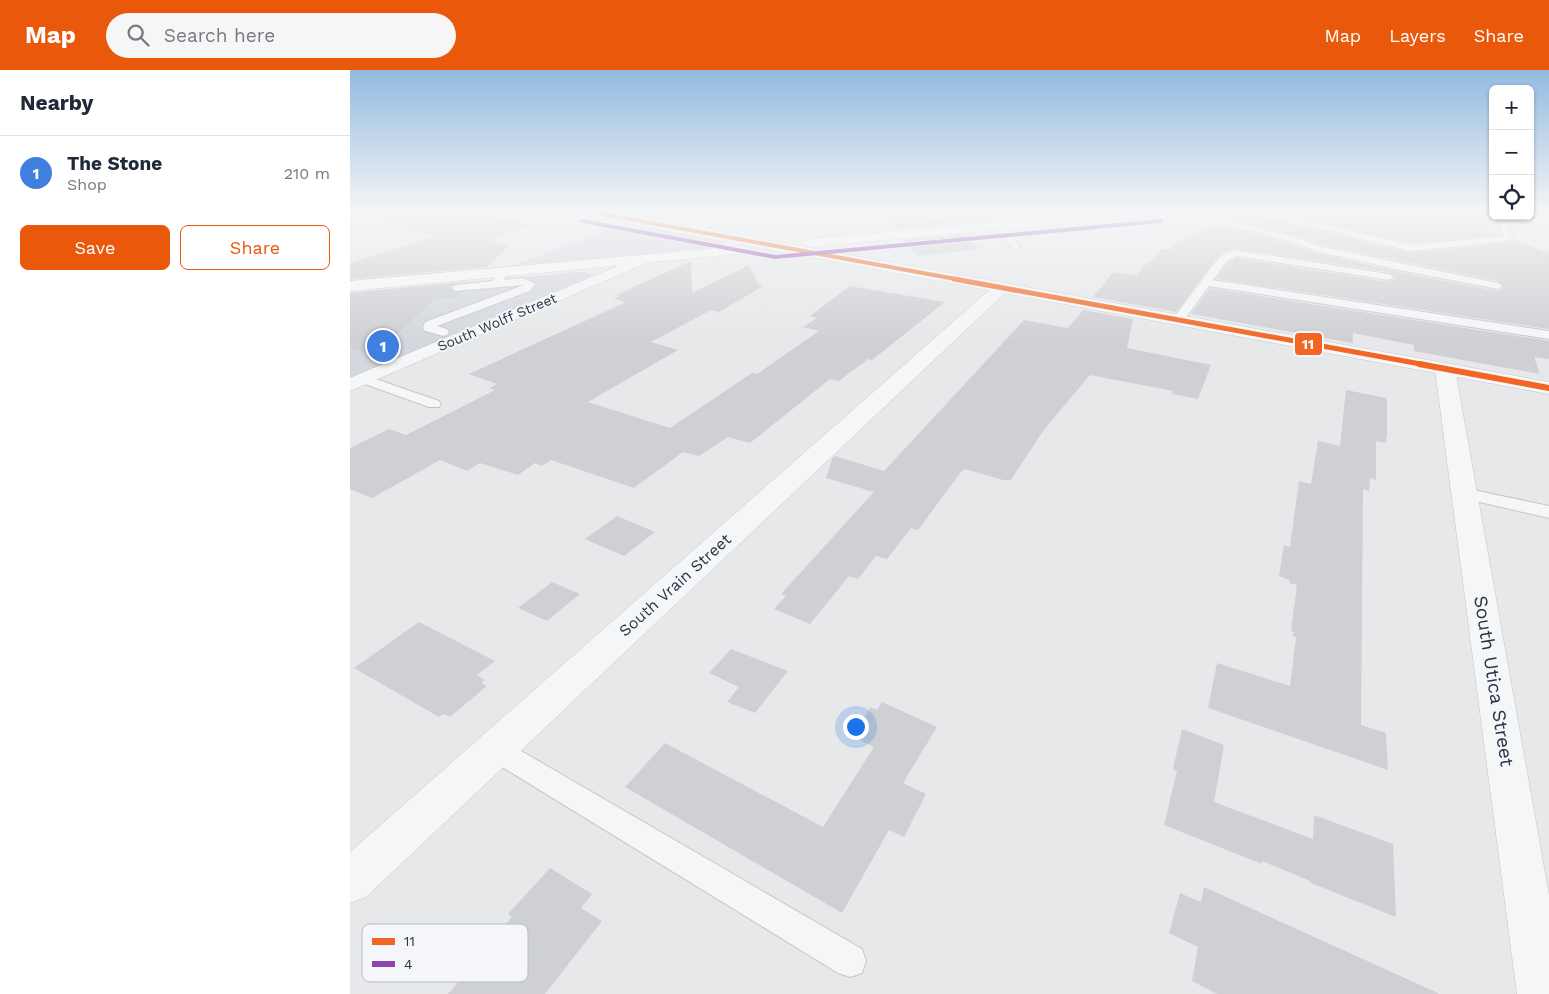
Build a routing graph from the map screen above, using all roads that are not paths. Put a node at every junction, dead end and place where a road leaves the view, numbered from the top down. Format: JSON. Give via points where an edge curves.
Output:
{"nodes":[{"id":1,"x":693,"y":254,"type":"edge"},
{"id":2,"x":819,"y":254,"type":"edge"},
{"id":3,"x":1229,"y":254,"type":"edge"},
{"id":4,"x":1243,"y":254,"type":"edge"},
{"id":5,"x":1342,"y":254,"type":"edge"},
{"id":6,"x":644,"y":259,"type":"junction"},
{"id":7,"x":500,"y":278,"type":"junction"},
{"id":8,"x":1400,"y":279,"type":"dead end"},
{"id":9,"x":1206,"y":282,"type":"junction"},
{"id":10,"x":1498,"y":286,"type":"dead end"},
{"id":11,"x":352,"y":288,"type":"edge"},
{"id":12,"x":456,"y":288,"type":"dead end"},
{"id":13,"x":1001,"y":288,"type":"junction"},
{"id":14,"x":1178,"y":320,"type":"junction"},
{"id":15,"x":443,"y":332,"type":"dead end"},
{"id":16,"x":1549,"y":335,"type":"edge"},
{"id":17,"x":1445,"y":369,"type":"junction"},
{"id":18,"x":357,"y":382,"type":"edge"},
{"id":19,"x":1549,"y":388,"type":"edge"},
{"id":20,"x":434,"y":404,"type":"dead end"},
{"id":21,"x":1464,"y":493,"type":"junction"},
{"id":22,"x":1549,"y":512,"type":"edge"},
{"id":23,"x":495,"y":749,"type":"junction"},
{"id":24,"x":350,"y":881,"type":"edge"},
{"id":25,"x":850,"y":961,"type":"dead end"},
{"id":26,"x":1542,"y":994,"type":"edge"}],
"edges":[{"from":1,"to":6,"type":"street"},
{"from":2,"to":13,"type":"street"},
{"from":3,"to":9,"type":"lane"},
{"from":4,"to":8,"type":"lane"},
{"from":5,"to":10,"type":"lane"},
{"from":6,"to":7,"type":"street"},
{"from":6,"to":18,"type":"street","name":"South Wolff Street"},
{"from":7,"to":11,"type":"street"},
{"from":7,"to":12,"type":"lane"},
{"from":7,"to":15,"type":"lane","via":[[531,284],[526,289],[429,325],[429,328]]},
{"from":9,"to":14,"type":"lane"},
{"from":9,"to":16,"type":"lane"},
{"from":13,"to":14,"type":"street"},
{"from":13,"to":23,"type":"street","name":"South Vrain Street"},
{"from":14,"to":17,"type":"street"},
{"from":17,"to":19,"type":"street"},
{"from":17,"to":21,"type":"street","name":"South Utica Street"},
{"from":18,"to":20,"type":"lane"},
{"from":21,"to":22,"type":"lane"},
{"from":21,"to":26,"type":"street","name":"South Utica Street"},
{"from":23,"to":24,"type":"street","name":"South Vrain Street"},
{"from":23,"to":25,"type":"lane"}]}
